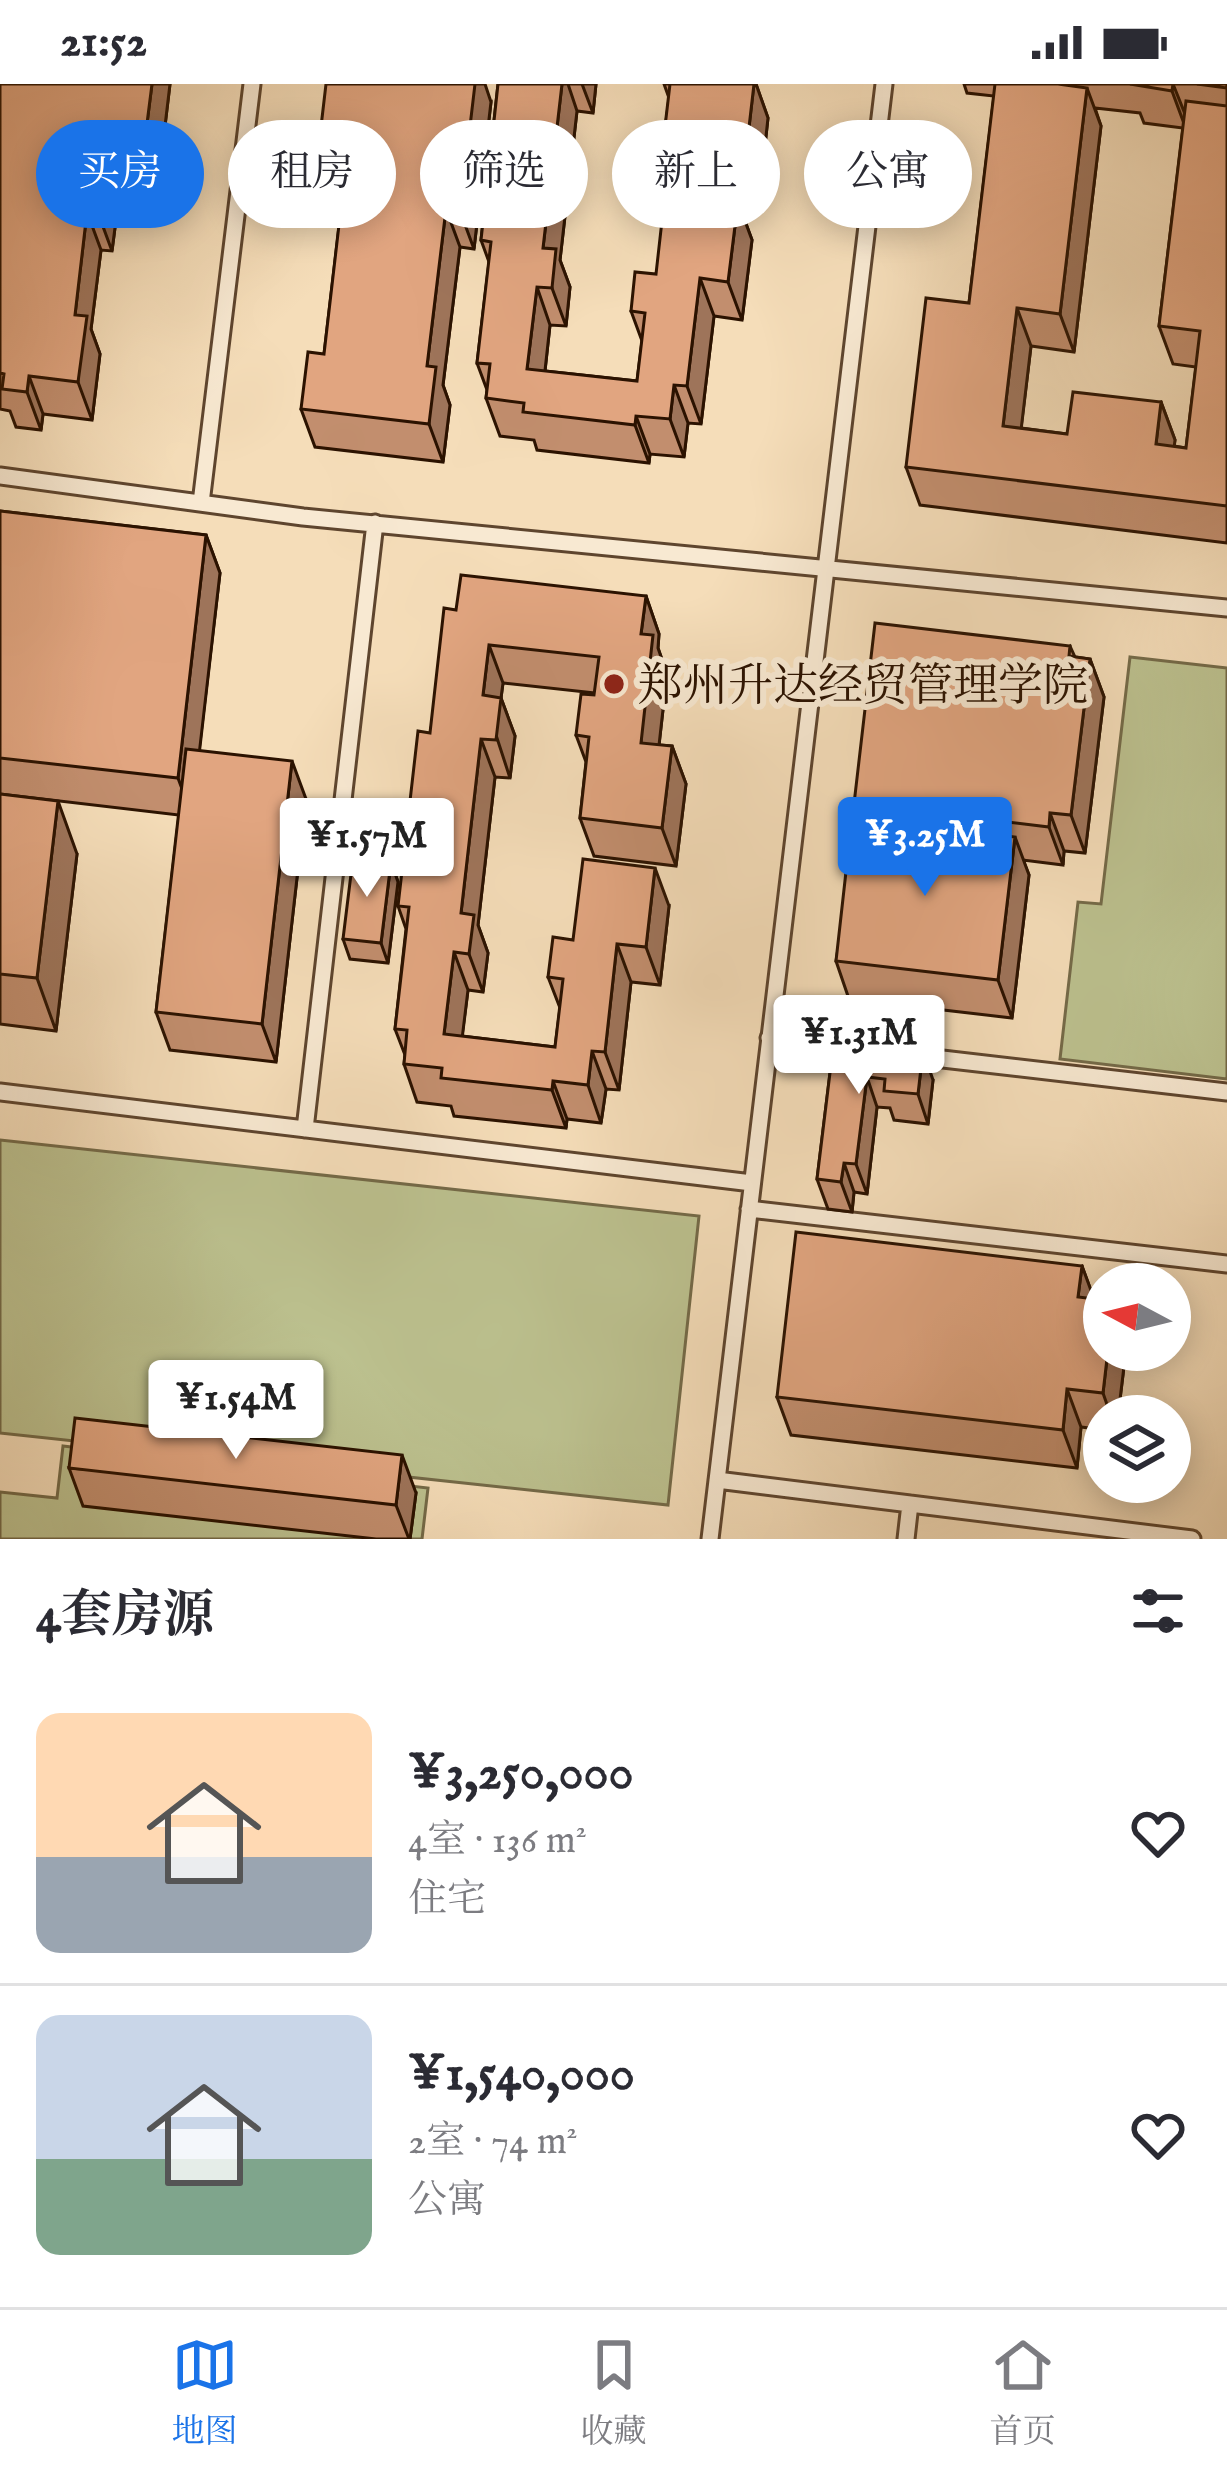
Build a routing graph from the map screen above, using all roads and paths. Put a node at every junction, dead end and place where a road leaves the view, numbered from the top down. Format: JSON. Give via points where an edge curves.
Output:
{"nodes":[{"id":1,"x":252,"y":84,"type":"edge"},
{"id":2,"x":884,"y":84,"type":"edge"},
{"id":3,"x":0,"y":476,"type":"edge"},
{"id":4,"x":201,"y":503,"type":"junction"},
{"id":5,"x":375,"y":524,"type":"junction"},
{"id":6,"x":825,"y":568,"type":"junction"},
{"id":7,"x":1227,"y":608,"type":"edge"},
{"id":8,"x":770,"y":1038,"type":"junction"},
{"id":9,"x":861,"y":1049,"type":"edge"},
{"id":10,"x":884,"y":1052,"type":"edge"},
{"id":11,"x":0,"y":1092,"type":"edge"},
{"id":12,"x":1227,"y":1092,"type":"edge"},
{"id":13,"x":305,"y":1129,"type":"junction"},
{"id":14,"x":752,"y":1183,"type":"junction"},
{"id":15,"x":749,"y":1209,"type":"junction"},
{"id":16,"x":1227,"y":1264,"type":"edge"},
{"id":17,"x":717,"y":1480,"type":"junction"},
{"id":18,"x":910,"y":1504,"type":"junction"},
{"id":19,"x":710,"y":1539,"type":"edge"},
{"id":20,"x":906,"y":1539,"type":"edge"},
{"id":21,"x":1192,"y":1539,"type":"edge"}],
"edges":[{"from":1,"to":4,"type":"lane"},
{"from":2,"to":6,"type":"lane"},
{"from":3,"to":4,"type":"lane"},
{"from":4,"to":5,"type":"lane"},
{"from":5,"to":6,"type":"lane"},
{"from":5,"to":13,"type":"lane"},
{"from":6,"to":7,"type":"lane"},
{"from":6,"to":8,"type":"lane"},
{"from":8,"to":9,"type":"lane"},
{"from":8,"to":14,"type":"lane"},
{"from":10,"to":12,"type":"lane"},
{"from":11,"to":13,"type":"lane"},
{"from":13,"to":14,"type":"lane"},
{"from":14,"to":15,"type":"lane"},
{"from":15,"to":16,"type":"lane"},
{"from":15,"to":17,"type":"lane"},
{"from":17,"to":18,"type":"lane"},
{"from":17,"to":19,"type":"lane"},
{"from":18,"to":20,"type":"lane"},
{"from":18,"to":21,"type":"lane"}]}
